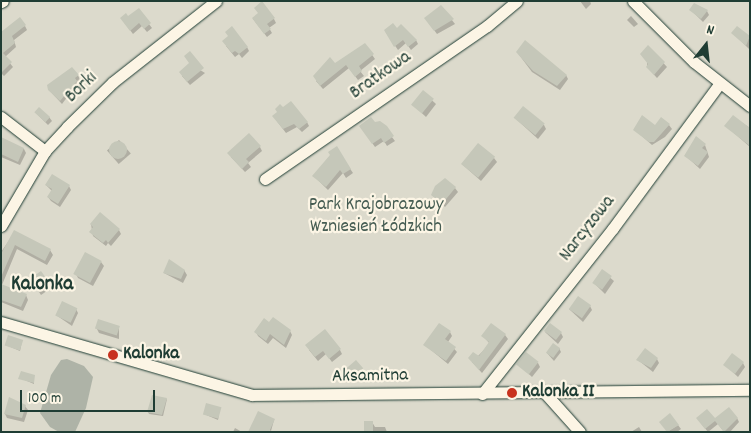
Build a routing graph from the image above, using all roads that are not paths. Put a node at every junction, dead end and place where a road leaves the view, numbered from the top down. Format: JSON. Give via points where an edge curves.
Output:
{"nodes":[{"id":1,"x":216,"y":1,"type":"edge"},
{"id":2,"x":517,"y":1,"type":"edge"},
{"id":3,"x":633,"y":1,"type":"edge"},
{"id":4,"x":720,"y":84,"type":"junction"},
{"id":5,"x":750,"y":106,"type":"edge"},
{"id":6,"x":1,"y":117,"type":"edge"},
{"id":7,"x":45,"y":151,"type":"junction"},
{"id":8,"x":265,"y":179,"type":"dead end"},
{"id":9,"x":1,"y":226,"type":"edge"},
{"id":10,"x":1,"y":322,"type":"edge"},
{"id":11,"x":750,"y":390,"type":"edge"},
{"id":12,"x":545,"y":393,"type":"junction"},
{"id":13,"x":482,"y":394,"type":"junction"},
{"id":14,"x":580,"y":432,"type":"edge"}],
"edges":[{"from":1,"to":7,"type":"street","name":"Borki","via":[[113,82]]},
{"from":2,"to":8,"type":"street","name":"Bratkowa","via":[[487,26]]},
{"from":3,"to":4,"type":"street"},
{"from":4,"to":5,"type":"street"},
{"from":4,"to":13,"type":"street","name":"Narcyzowa","via":[[613,228]]},
{"from":6,"to":7,"type":"street"},
{"from":7,"to":9,"type":"street","name":"Borki"},
{"from":10,"to":13,"type":"street","name":"Aksamitna","via":[[252,395]]},
{"from":11,"to":12,"type":"street","name":"Aksamitna"},
{"from":12,"to":13,"type":"street","name":"Aksamitna"},
{"from":12,"to":14,"type":"street"}]}
